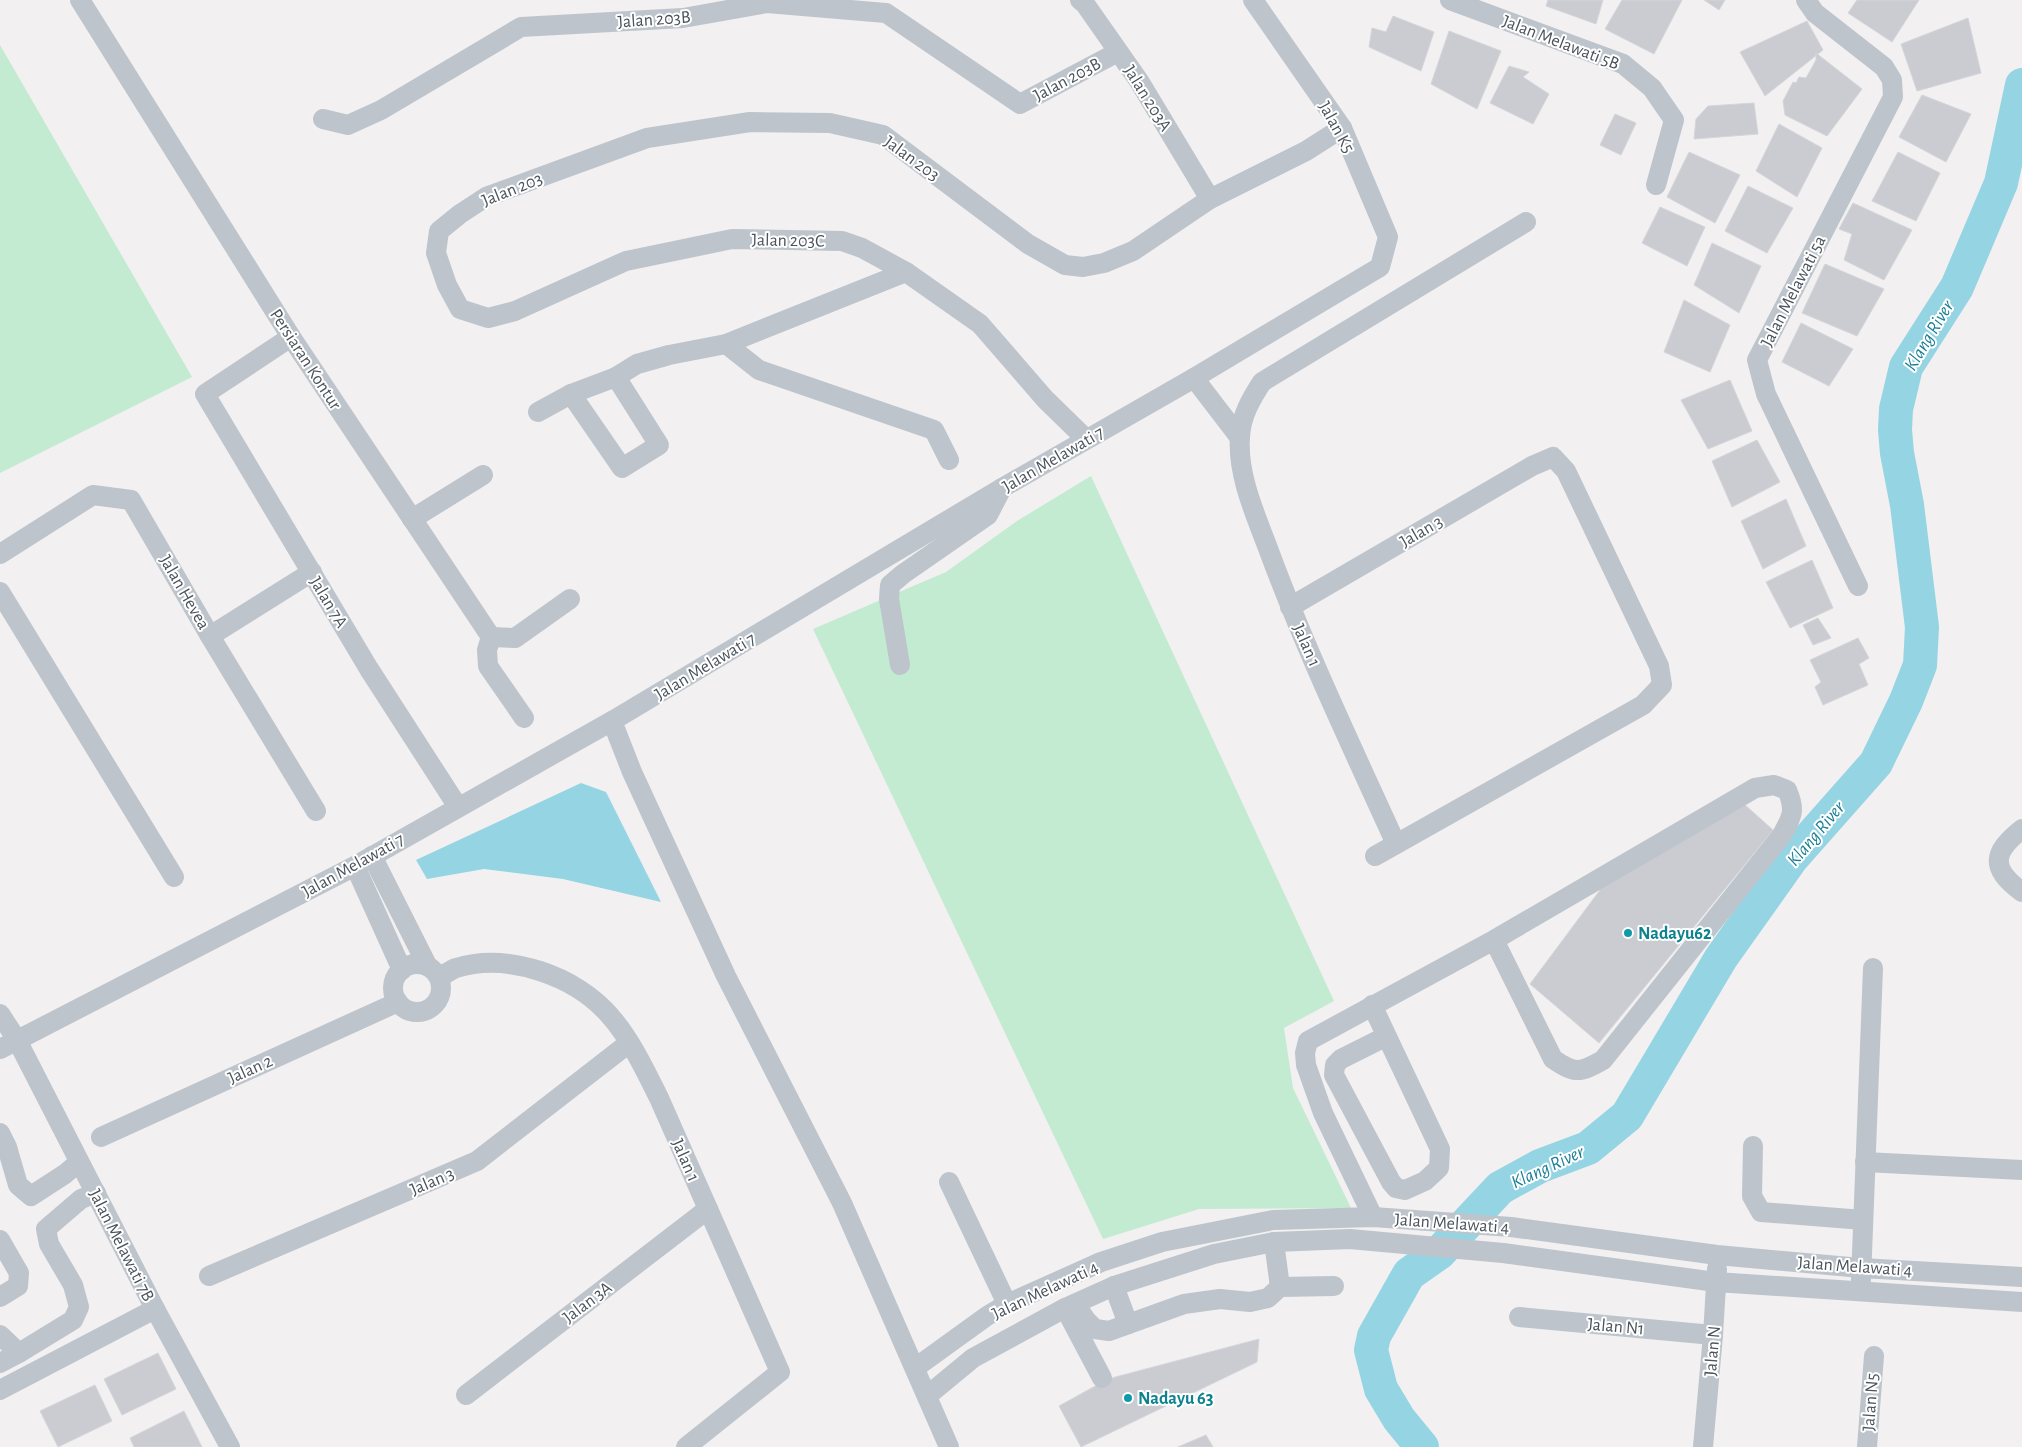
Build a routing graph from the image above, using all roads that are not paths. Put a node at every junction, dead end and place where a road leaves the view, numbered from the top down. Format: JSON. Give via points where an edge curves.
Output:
{"nodes":[{"id":1,"x":80,"y":0,"type":"edge"},
{"id":2,"x":1080,"y":0,"type":"edge"},
{"id":3,"x":1253,"y":0,"type":"edge"},
{"id":4,"x":1450,"y":0,"type":"edge"},
{"id":5,"x":1806,"y":0,"type":"edge"},
{"id":6,"x":1118,"y":52,"type":"junction"},
{"id":7,"x":323,"y":119,"type":"dead end"},
{"id":8,"x":1342,"y":128,"type":"junction"},
{"id":9,"x":1656,"y":185,"type":"dead end"},
{"id":10,"x":1210,"y":199,"type":"junction"},
{"id":11,"x":1526,"y":222,"type":"dead end"},
{"id":12,"x":1380,"y":267,"type":"joint"},
{"id":13,"x":906,"y":272,"type":"junction"},
{"id":14,"x":447,"y":285,"type":"joint"},
{"id":15,"x":291,"y":338,"type":"junction"},
{"id":16,"x":726,"y":344,"type":"junction"},
{"id":17,"x":616,"y":377,"type":"junction"},
{"id":18,"x":1194,"y":378,"type":"junction"},
{"id":19,"x":571,"y":394,"type":"junction"},
{"id":20,"x":538,"y":412,"type":"dead end"},
{"id":21,"x":1240,"y":438,"type":"junction"},
{"id":22,"x":1086,"y":439,"type":"junction"},
{"id":23,"x":948,"y":460,"type":"dead end"},
{"id":24,"x":483,"y":475,"type":"dead end"},
{"id":25,"x":1002,"y":488,"type":"junction"},
{"id":26,"x":412,"y":520,"type":"junction"},
{"id":27,"x":0,"y":554,"type":"edge"},
{"id":28,"x":312,"y":572,"type":"junction"},
{"id":29,"x":1858,"y":586,"type":"dead end"},
{"id":30,"x":0,"y":592,"type":"edge"},
{"id":31,"x":570,"y":599,"type":"dead end"},
{"id":32,"x":1290,"y":607,"type":"junction"},
{"id":33,"x":210,"y":636,"type":"junction"},
{"id":34,"x":491,"y":637,"type":"junction"},
{"id":35,"x":900,"y":665,"type":"dead end"},
{"id":36,"x":524,"y":718,"type":"dead end"},
{"id":37,"x":612,"y":721,"type":"junction"},
{"id":38,"x":458,"y":807,"type":"junction"},
{"id":39,"x":316,"y":811,"type":"dead end"},
{"id":40,"x":2022,"y":830,"type":"edge"},
{"id":41,"x":1396,"y":844,"type":"junction"},
{"id":42,"x":372,"y":856,"type":"junction"},
{"id":43,"x":1375,"y":856,"type":"dead end"},
{"id":44,"x":354,"y":866,"type":"junction"},
{"id":45,"x":174,"y":877,"type":"dead end"},
{"id":46,"x":2022,"y":892,"type":"edge"},
{"id":47,"x":1494,"y":940,"type":"junction"},
{"id":48,"x":1873,"y":968,"type":"dead end"},
{"id":49,"x":402,"y":970,"type":"junction"},
{"id":50,"x":433,"y":971,"type":"junction"},
{"id":51,"x":398,"y":1002,"type":"junction"},
{"id":52,"x":1372,"y":1006,"type":"junction"},
{"id":53,"x":0,"y":1014,"type":"edge"},
{"id":54,"x":1385,"y":1037,"type":"junction"},
{"id":55,"x":629,"y":1043,"type":"junction"},
{"id":56,"x":9,"y":1045,"type":"edge"},
{"id":57,"x":0,"y":1134,"type":"edge"},
{"id":58,"x":101,"y":1137,"type":"dead end"},
{"id":59,"x":1753,"y":1146,"type":"dead end"},
{"id":60,"x":79,"y":1162,"type":"junction"},
{"id":61,"x":1865,"y":1162,"type":"junction"},
{"id":62,"x":2022,"y":1170,"type":"edge"},
{"id":63,"x":949,"y":1182,"type":"dead end"},
{"id":64,"x":96,"y":1193,"type":"junction"},
{"id":65,"x":708,"y":1209,"type":"junction"},
{"id":66,"x":1373,"y":1217,"type":"junction"},
{"id":67,"x":1863,"y":1220,"type":"junction"},
{"id":68,"x":0,"y":1240,"type":"edge"},
{"id":69,"x":1274,"y":1242,"type":"junction"},
{"id":70,"x":1717,"y":1255,"type":"junction"},
{"id":71,"x":1861,"y":1268,"type":"junction"},
{"id":72,"x":209,"y":1276,"type":"dead end"},
{"id":73,"x":2022,"y":1277,"type":"edge"},
{"id":74,"x":1716,"y":1282,"type":"junction"},
{"id":75,"x":1114,"y":1286,"type":"junction"},
{"id":76,"x":1334,"y":1286,"type":"dead end"},
{"id":77,"x":1280,"y":1287,"type":"junction"},
{"id":78,"x":1860,"y":1292,"type":"junction"},
{"id":79,"x":0,"y":1296,"type":"edge"},
{"id":80,"x":2022,"y":1302,"type":"edge"},
{"id":81,"x":1007,"y":1304,"type":"junction"},
{"id":82,"x":1070,"y":1306,"type":"junction"},
{"id":83,"x":155,"y":1309,"type":"junction"},
{"id":84,"x":1519,"y":1317,"type":"dead end"},
{"id":85,"x":1128,"y":1324,"type":"junction"},
{"id":86,"x":0,"y":1335,"type":"edge"},
{"id":87,"x":1713,"y":1335,"type":"junction"},
{"id":88,"x":19,"y":1353,"type":"junction"},
{"id":89,"x":1874,"y":1356,"type":"dead end"},
{"id":90,"x":0,"y":1363,"type":"edge"},
{"id":91,"x":915,"y":1368,"type":"junction"},
{"id":92,"x":1102,"y":1378,"type":"dead end"},
{"id":93,"x":0,"y":1390,"type":"edge"},
{"id":94,"x":466,"y":1394,"type":"dead end"},
{"id":95,"x":927,"y":1396,"type":"junction"},
{"id":96,"x":230,"y":1447,"type":"edge"},
{"id":97,"x":686,"y":1447,"type":"edge"},
{"id":98,"x":948,"y":1447,"type":"edge"},
{"id":99,"x":1703,"y":1447,"type":"edge"},
{"id":100,"x":1867,"y":1447,"type":"edge"}],
"edges":[{"from":1,"to":15,"type":"street","name":"Persiaran Kontur"},
{"from":2,"to":6,"type":"street","name":"Jalan 203A"},
{"from":3,"to":8,"type":"street","name":"Jalan K5"},
{"from":4,"to":9,"type":"street","name":"Jalan Melawati 5B","via":[[1623,64],[1652,88],[1674,120]]},
{"from":5,"to":29,"type":"street","name":"Jalan Melawati 5a","via":[[1815,13],[1884,67],[1892,80],[1894,97],[1757,360],[1766,394]]},
{"from":6,"to":7,"type":"street","name":"Jalan 203B","via":[[1020,104],[886,12],[767,3],[684,18],[521,27],[381,110],[348,125]]},
{"from":6,"to":10,"type":"street","name":"Jalan 203A"},
{"from":8,"to":10,"type":"street","name":"Jalan 203","via":[[1306,151]]},
{"from":8,"to":12,"type":"street","name":"Jalan K5","via":[[1388,237]]},
{"from":10,"to":14,"type":"street","name":"Jalan 203","via":[[1133,251],[1104,263],[1082,267],[1065,265],[1028,244],[883,135],[830,123],[750,122],[647,138],[486,197],[439,231],[436,253]]},
{"from":11,"to":21,"type":"street","via":[[1262,382],[1248,404]]},
{"from":12,"to":18,"type":"street","name":"Jalan Melawati 7"},
{"from":13,"to":14,"type":"street","name":"Jalan 203C","via":[[842,241],[732,239],[626,260],[515,311],[488,318],[460,309]]},
{"from":13,"to":16,"type":"street"},
{"from":13,"to":22,"type":"street","name":"Jalan 203C","via":[[980,324],[1045,399]]},
{"from":15,"to":26,"type":"street","name":"Persiaran Kontur"},
{"from":15,"to":28,"type":"street","name":"Jalan 7A","via":[[205,394]]},
{"from":16,"to":17,"type":"street","via":[[669,354],[637,364]]},
{"from":16,"to":23,"type":"street","via":[[759,370],[934,430]]},
{"from":17,"to":19,"type":"street"},
{"from":17,"to":19,"type":"street","via":[[659,445],[622,468]]},
{"from":18,"to":21,"type":"street"},
{"from":18,"to":22,"type":"street","name":"Jalan Melawati 7"},
{"from":19,"to":20,"type":"street"},
{"from":21,"to":32,"type":"street","name":"Jalan 1","via":[[1248,496]]},
{"from":22,"to":25,"type":"street","name":"Jalan Melawati 7"},
{"from":24,"to":26,"type":"street"},
{"from":25,"to":35,"type":"street","via":[[988,515],[890,585],[889,599]]},
{"from":25,"to":37,"type":"street","name":"Jalan Melawati 7"},
{"from":26,"to":34,"type":"street","name":"Persiaran Kontur"},
{"from":27,"to":33,"type":"street","name":"Jalan Hevea","via":[[93,495],[131,500]]},
{"from":28,"to":33,"type":"street"},
{"from":28,"to":38,"type":"street","name":"Jalan 7A","via":[[369,669]]},
{"from":30,"to":45,"type":"street"},
{"from":31,"to":34,"type":"street","via":[[515,638]]},
{"from":32,"to":41,"type":"street","name":"Jalan 1"},
{"from":32,"to":41,"type":"street","name":"Jalan 3","via":[[1532,466],[1553,457],[1566,471],[1660,666],[1662,685],[1643,705]]},
{"from":33,"to":39,"type":"street","name":"Jalan Hevea"},
{"from":34,"to":36,"type":"street","via":[[486,650],[488,666]]},
{"from":37,"to":38,"type":"street","name":"Jalan Melawati 7"},
{"from":37,"to":91,"type":"street","via":[[632,772],[726,976],[842,1203]]},
{"from":38,"to":42,"type":"street","name":"Jalan Melawati 7"},
{"from":40,"to":46,"type":"street","via":[[2004,844],[1999,861],[2004,877]]},
{"from":41,"to":43,"type":"street"},
{"from":42,"to":44,"type":"street","name":"Jalan Melawati 7"},
{"from":42,"to":50,"type":"street"},
{"from":44,"to":49,"type":"street"},
{"from":44,"to":56,"type":"street","name":"Jalan Melawati 7"},
{"from":47,"to":47,"type":"street","via":[[1755,788],[1774,785],[1787,790],[1792,802],[1792,816],[1782,835],[1602,1060],[1585,1070],[1568,1069],[1553,1059]]},
{"from":47,"to":52,"type":"street"},
{"from":48,"to":61,"type":"street"},
{"from":49,"to":50,"type":"street","via":[[418,964]]},
{"from":49,"to":51,"type":"street","via":[[393,988]]},
{"from":50,"to":51,"type":"street","via":[[441,991],[435,1004],[416,1012]]},
{"from":50,"to":55,"type":"street","name":"Jalan 1","via":[[494,962],[541,970],[586,992],[611,1017]]},
{"from":51,"to":58,"type":"street","name":"Jalan 2"},
{"from":52,"to":54,"type":"street"},
{"from":52,"to":66,"type":"street","via":[[1308,1041],[1305,1053],[1322,1113]]},
{"from":53,"to":56,"type":"street","name":"Jalan Melawati 7B"},
{"from":54,"to":54,"type":"street","via":[[1341,1059],[1335,1065],[1334,1075],[1391,1182],[1396,1188],[1405,1190],[1425,1181],[1439,1168],[1440,1149]]},
{"from":55,"to":65,"type":"street","name":"Jalan 1","via":[[659,1098]]},
{"from":55,"to":72,"type":"street","name":"Jalan 3","via":[[477,1161]]},
{"from":56,"to":60,"type":"street","name":"Jalan Melawati 7B"},
{"from":57,"to":60,"type":"street","via":[[18,1185],[31,1196]]},
{"from":59,"to":67,"type":"street","via":[[1752,1196],[1761,1212]]},
{"from":60,"to":64,"type":"street","name":"Jalan Melawati 7B"},
{"from":61,"to":62,"type":"street"},
{"from":61,"to":67,"type":"street"},
{"from":63,"to":81,"type":"street"},
{"from":64,"to":83,"type":"street","name":"Jalan Melawati 7B"},
{"from":64,"to":88,"type":"street","via":[[81,1199],[46,1230],[49,1244],[73,1285],[79,1307],[73,1320]]},
{"from":65,"to":94,"type":"street","name":"Jalan 3A"},
{"from":65,"to":97,"type":"street","name":"Jalan 1","via":[[780,1372]]},
{"from":66,"to":70,"type":"street","name":"Jalan Melawati 4","via":[[1511,1227]]},
{"from":66,"to":81,"type":"street","name":"Jalan Melawati 4","via":[[1273,1220],[1162,1242],[1101,1262]]},
{"from":67,"to":71,"type":"street"},
{"from":68,"to":79,"type":"street","via":[[19,1272],[18,1286]]},
{"from":69,"to":74,"type":"street","name":"Jalan Melawati 4","via":[[1350,1239],[1504,1254]]},
{"from":69,"to":75,"type":"street","name":"Jalan Melawati 4","via":[[1214,1254]]},
{"from":69,"to":77,"type":"street"},
{"from":70,"to":71,"type":"street","name":"Jalan Melawati 4"},
{"from":70,"to":74,"type":"street","name":"Jalan N"},
{"from":71,"to":73,"type":"street","name":"Jalan Melawati 4"},
{"from":71,"to":78,"type":"street"},
{"from":74,"to":78,"type":"street","name":"Jalan Melawati 4"},
{"from":74,"to":87,"type":"street","name":"Jalan N"},
{"from":75,"to":82,"type":"street","name":"Jalan Melawati 4"},
{"from":75,"to":85,"type":"street"},
{"from":76,"to":77,"type":"street"},
{"from":77,"to":85,"type":"street","via":[[1268,1298],[1250,1302],[1220,1299],[1184,1304]]},
{"from":78,"to":80,"type":"street","name":"Jalan Melawati 4"},
{"from":81,"to":91,"type":"street","name":"Jalan Melawati 4"},
{"from":82,"to":85,"type":"street","via":[[1095,1329],[1109,1331]]},
{"from":82,"to":92,"type":"street"},
{"from":82,"to":95,"type":"street","name":"Jalan Melawati 4","via":[[973,1358]]},
{"from":83,"to":93,"type":"street"},
{"from":83,"to":96,"type":"street","name":"Jalan Melawati 7B"},
{"from":84,"to":87,"type":"street","name":"Jalan N1"},
{"from":86,"to":88,"type":"street"},
{"from":87,"to":99,"type":"street","name":"Jalan N"},
{"from":88,"to":90,"type":"street"},
{"from":89,"to":100,"type":"street","name":"Jalan N5"},
{"from":91,"to":95,"type":"street"},
{"from":95,"to":98,"type":"street"}]}
